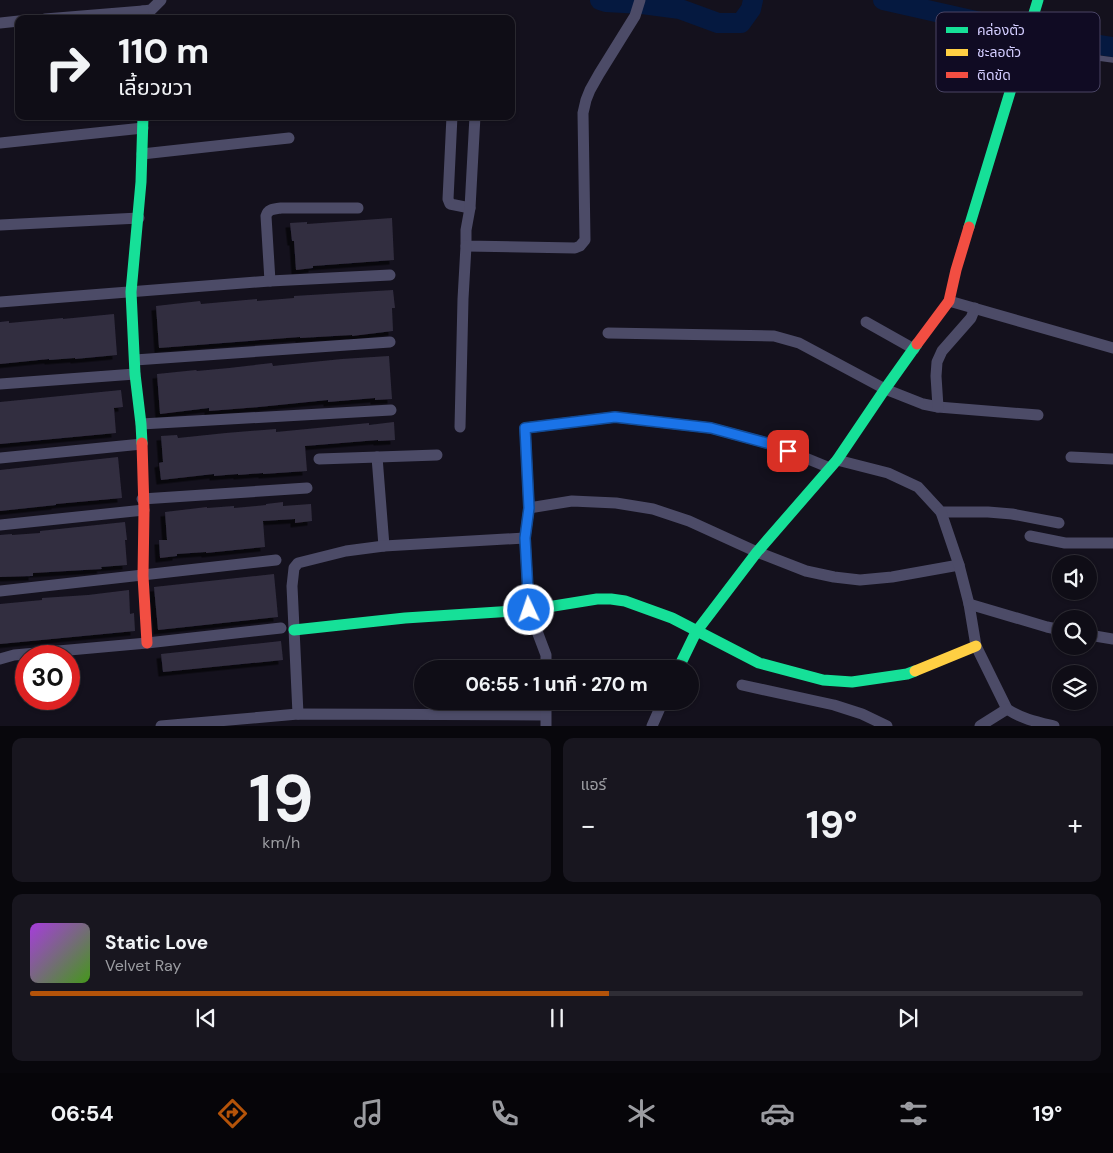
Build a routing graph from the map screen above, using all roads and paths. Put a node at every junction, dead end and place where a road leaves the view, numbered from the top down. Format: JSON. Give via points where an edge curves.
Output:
{"nodes":[{"id":1,"x":161,"y":0,"type":"edge"},
{"id":2,"x":640,"y":0,"type":"edge"},
{"id":3,"x":1038,"y":0,"type":"edge"},
{"id":4,"x":1034,"y":12,"type":"edge"},
{"id":5,"x":143,"y":15,"type":"edge"},
{"id":6,"x":15,"y":21,"type":"edge"},
{"id":7,"x":0,"y":23,"type":"edge"},
{"id":8,"x":1100,"y":58,"type":"edge"},
{"id":9,"x":1113,"y":60,"type":"edge"},
{"id":10,"x":1009,"y":92,"type":"edge"},
{"id":11,"x":143,"y":120,"type":"edge"},
{"id":12,"x":452,"y":120,"type":"edge"},
{"id":13,"x":475,"y":120,"type":"edge"},
{"id":14,"x":143,"y":128,"type":"junction"},
{"id":15,"x":289,"y":138,"type":"dead end"},
{"id":16,"x":0,"y":143,"type":"edge"},
{"id":17,"x":142,"y":154,"type":"junction"},
{"id":18,"x":358,"y":208,"type":"dead end"},
{"id":19,"x":470,"y":208,"type":"junction"},
{"id":20,"x":139,"y":218,"type":"junction"},
{"id":21,"x":0,"y":225,"type":"edge"},
{"id":22,"x":466,"y":246,"type":"junction"},
{"id":23,"x":390,"y":275,"type":"dead end"},
{"id":24,"x":270,"y":281,"type":"junction"},
{"id":25,"x":131,"y":292,"type":"junction"},
{"id":26,"x":949,"y":300,"type":"junction"},
{"id":27,"x":0,"y":302,"type":"edge"},
{"id":28,"x":975,"y":308,"type":"junction"},
{"id":29,"x":866,"y":322,"type":"dead end"},
{"id":30,"x":608,"y":333,"type":"dead end"},
{"id":31,"x":390,"y":342,"type":"dead end"},
{"id":32,"x":1113,"y":348,"type":"edge"},
{"id":33,"x":914,"y":349,"type":"junction"},
{"id":34,"x":135,"y":360,"type":"junction"},
{"id":35,"x":135,"y":374,"type":"junction"},
{"id":36,"x":0,"y":384,"type":"edge"},
{"id":37,"x":885,"y":389,"type":"junction"},
{"id":38,"x":938,"y":407,"type":"junction"},
{"id":39,"x":391,"y":410,"type":"dead end"},
{"id":40,"x":1038,"y":415,"type":"dead end"},
{"id":41,"x":142,"y":424,"type":"junction"},
{"id":42,"x":460,"y":427,"type":"dead end"},
{"id":43,"x":142,"y":444,"type":"junction"},
{"id":44,"x":437,"y":455,"type":"dead end"},
{"id":45,"x":376,"y":457,"type":"junction"},
{"id":46,"x":1071,"y":457,"type":"dead end"},
{"id":47,"x":0,"y":458,"type":"edge"},
{"id":48,"x":319,"y":459,"type":"dead end"},
{"id":49,"x":1113,"y":459,"type":"edge"},
{"id":50,"x":833,"y":464,"type":"junction"},
{"id":51,"x":307,"y":488,"type":"dead end"},
{"id":52,"x":143,"y":504,"type":"junction"},
{"id":53,"x":529,"y":508,"type":"junction"},
{"id":54,"x":941,"y":512,"type":"junction"},
{"id":55,"x":1059,"y":523,"type":"dead end"},
{"id":56,"x":0,"y":525,"type":"edge"},
{"id":57,"x":1030,"y":536,"type":"dead end"},
{"id":58,"x":525,"y":538,"type":"junction"},
{"id":59,"x":1113,"y":543,"type":"edge"},
{"id":60,"x":384,"y":546,"type":"junction"},
{"id":61,"x":758,"y":552,"type":"junction"},
{"id":62,"x":276,"y":560,"type":"dead end"},
{"id":63,"x":958,"y":565,"type":"junction"},
{"id":64,"x":143,"y":576,"type":"junction"},
{"id":65,"x":0,"y":591,"type":"edge"},
{"id":66,"x":969,"y":604,"type":"junction"},
{"id":67,"x":529,"y":610,"type":"junction"},
{"id":68,"x":281,"y":628,"type":"dead end"},
{"id":69,"x":1052,"y":628,"type":"edge"},
{"id":70,"x":294,"y":630,"type":"junction"},
{"id":71,"x":696,"y":632,"type":"junction"},
{"id":72,"x":1097,"y":636,"type":"edge"},
{"id":73,"x":1113,"y":639,"type":"edge"},
{"id":74,"x":147,"y":643,"type":"junction"},
{"id":75,"x":976,"y":646,"type":"junction"},
{"id":76,"x":0,"y":659,"type":"edge"},
{"id":77,"x":546,"y":660,"type":"edge"},
{"id":78,"x":682,"y":660,"type":"edge"},
{"id":79,"x":742,"y":686,"type":"dead end"},
{"id":80,"x":1007,"y":709,"type":"junction"},
{"id":81,"x":659,"y":710,"type":"edge"},
{"id":82,"x":298,"y":714,"type":"junction"},
{"id":83,"x":862,"y":714,"type":"junction"},
{"id":84,"x":545,"y":720,"type":"edge"},
{"id":85,"x":161,"y":726,"type":"edge"},
{"id":86,"x":652,"y":726,"type":"edge"},
{"id":87,"x":858,"y":726,"type":"edge"},
{"id":88,"x":887,"y":726,"type":"edge"},
{"id":89,"x":980,"y":726,"type":"edge"},
{"id":90,"x":1054,"y":726,"type":"edge"}],
"edges":[{"from":1,"to":5,"type":"street"},
{"from":2,"to":22,"type":"street","via":[[635,16],[599,74],[583,113],[585,240],[575,248]]},
{"from":3,"to":4,"type":"street"},
{"from":6,"to":7,"type":"street"},
{"from":8,"to":9,"type":"lane"},
{"from":10,"to":26,"type":"street"},
{"from":11,"to":14,"type":"street"},
{"from":12,"to":19,"type":"street","via":[[448,199],[450,204]]},
{"from":13,"to":19,"type":"street"},
{"from":14,"to":16,"type":"street"},
{"from":14,"to":17,"type":"street"},
{"from":15,"to":17,"type":"street"},
{"from":17,"to":20,"type":"street"},
{"from":18,"to":24,"type":"street","via":[[269,210],[266,216]]},
{"from":19,"to":22,"type":"street"},
{"from":20,"to":21,"type":"street"},
{"from":20,"to":25,"type":"street"},
{"from":22,"to":42,"type":"street"},
{"from":23,"to":24,"type":"street"},
{"from":24,"to":25,"type":"street"},
{"from":25,"to":27,"type":"street"},
{"from":25,"to":34,"type":"street"},
{"from":26,"to":28,"type":"street"},
{"from":26,"to":33,"type":"street"},
{"from":28,"to":32,"type":"street"},
{"from":28,"to":38,"type":"street","via":[[937,362]]},
{"from":29,"to":33,"type":"street"},
{"from":30,"to":37,"type":"street","via":[[774,336],[799,343]]},
{"from":31,"to":34,"type":"street"},
{"from":33,"to":37,"type":"street"},
{"from":34,"to":35,"type":"street"},
{"from":35,"to":36,"type":"street"},
{"from":35,"to":41,"type":"street"},
{"from":37,"to":38,"type":"street"},
{"from":37,"to":50,"type":"street"},
{"from":38,"to":40,"type":"street"},
{"from":39,"to":41,"type":"street"},
{"from":41,"to":43,"type":"street"},
{"from":43,"to":47,"type":"street"},
{"from":43,"to":52,"type":"street"},
{"from":44,"to":45,"type":"street"},
{"from":45,"to":48,"type":"street"},
{"from":45,"to":60,"type":"street"},
{"from":46,"to":49,"type":"street"},
{"from":50,"to":53,"type":"street","via":[[711,428],[615,417],[525,428]]},
{"from":50,"to":54,"type":"street","via":[[888,472],[918,487]]},
{"from":50,"to":61,"type":"street"},
{"from":51,"to":52,"type":"street"},
{"from":52,"to":56,"type":"street"},
{"from":52,"to":64,"type":"street"},
{"from":53,"to":58,"type":"street"},
{"from":53,"to":61,"type":"street","via":[[572,502],[616,503],[652,509],[689,521]]},
{"from":54,"to":55,"type":"street","via":[[1012,514]]},
{"from":54,"to":63,"type":"street"},
{"from":57,"to":59,"type":"street","via":[[1065,543]]},
{"from":58,"to":60,"type":"street"},
{"from":58,"to":67,"type":"street"},
{"from":60,"to":70,"type":"street","via":[[298,563],[294,568],[292,586]]},
{"from":61,"to":63,"type":"street","via":[[806,571],[860,580]]},
{"from":61,"to":71,"type":"street"},
{"from":62,"to":64,"type":"street"},
{"from":63,"to":66,"type":"street"},
{"from":64,"to":65,"type":"street"},
{"from":64,"to":74,"type":"street"},
{"from":66,"to":69,"type":"street"},
{"from":66,"to":75,"type":"street"},
{"from":67,"to":70,"type":"street","via":[[405,618]]},
{"from":67,"to":71,"type":"street","via":[[611,599],[672,618]]},
{"from":67,"to":77,"type":"street"},
{"from":68,"to":74,"type":"street"},
{"from":70,"to":82,"type":"street"},
{"from":71,"to":75,"type":"street","via":[[759,663],[823,680],[852,682],[906,674]]},
{"from":71,"to":78,"type":"street"},
{"from":72,"to":73,"type":"street"},
{"from":74,"to":76,"type":"street"},
{"from":75,"to":80,"type":"street"},
{"from":79,"to":83,"type":"street"},
{"from":80,"to":89,"type":"street"},
{"from":80,"to":90,"type":"street","via":[[1016,715]]},
{"from":81,"to":86,"type":"street"},
{"from":82,"to":84,"type":"street"},
{"from":82,"to":85,"type":"street"},
{"from":83,"to":87,"type":"street"},
{"from":83,"to":88,"type":"street"}]}
